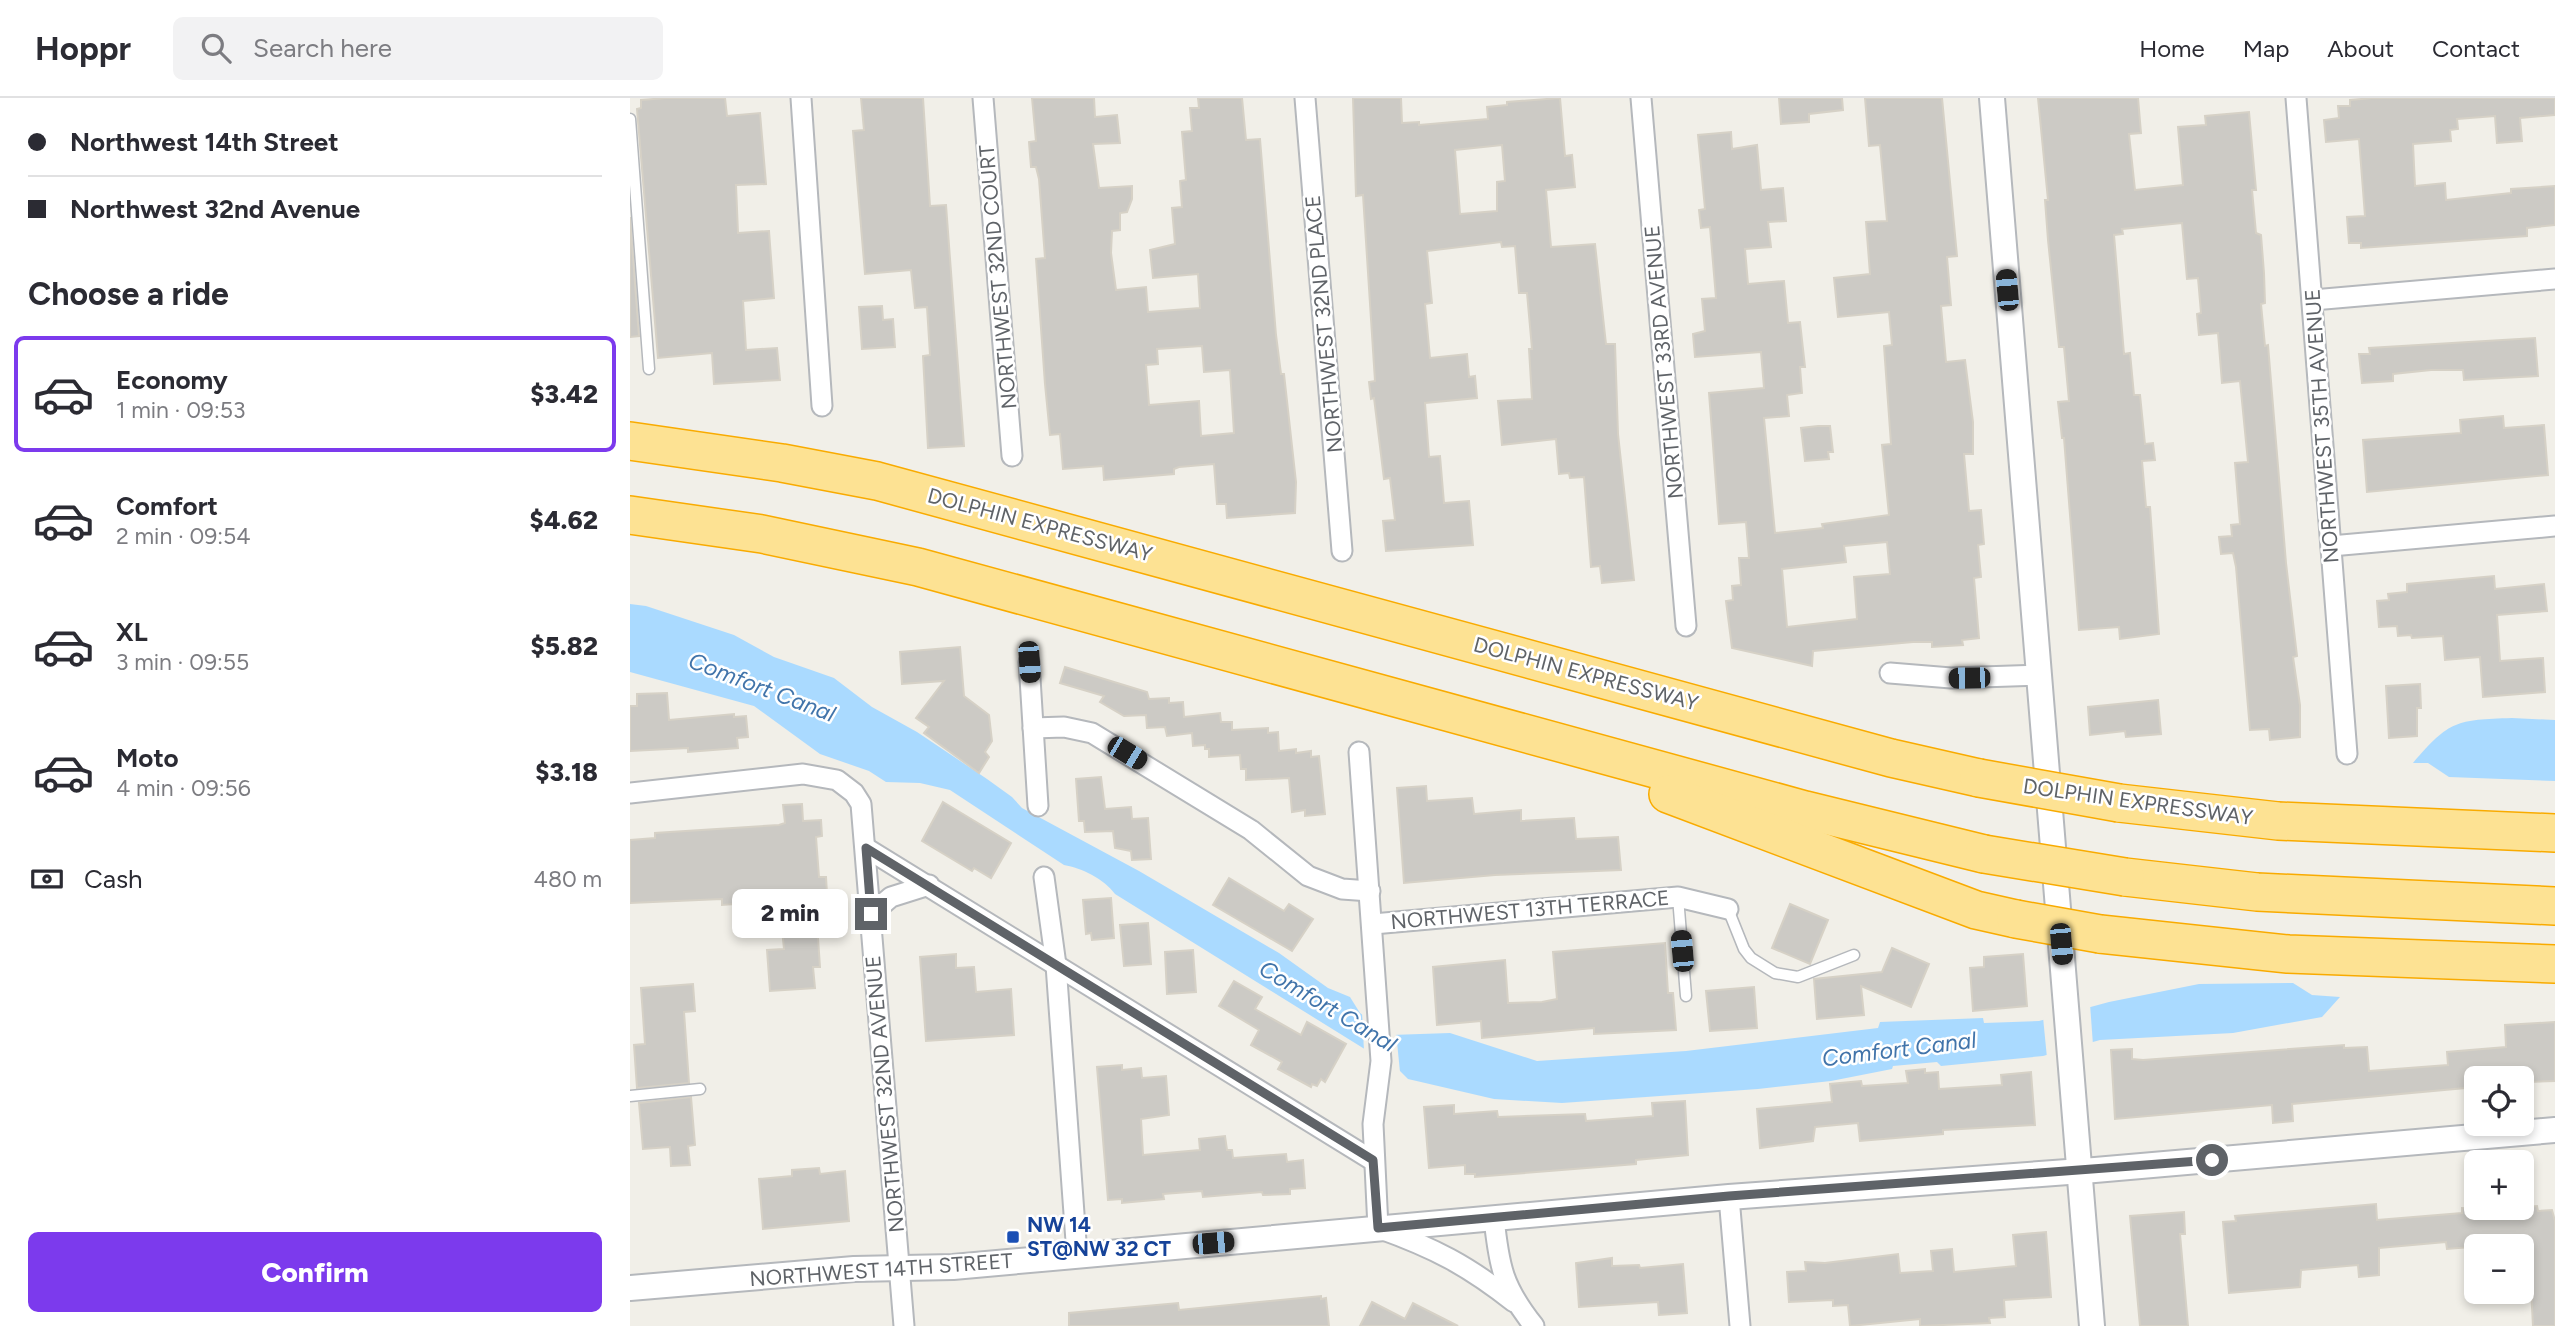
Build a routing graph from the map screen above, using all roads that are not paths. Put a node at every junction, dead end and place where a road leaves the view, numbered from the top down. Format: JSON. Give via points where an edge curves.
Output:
{"nodes":[{"id":1,"x":800,"y":98,"type":"edge"},
{"id":2,"x":983,"y":98,"type":"edge"},
{"id":3,"x":1305,"y":98,"type":"edge"},
{"id":4,"x":1642,"y":98,"type":"edge"},
{"id":5,"x":1992,"y":98,"type":"edge"},
{"id":6,"x":2296,"y":98,"type":"edge"},
{"id":7,"x":630,"y":119,"type":"edge"},
{"id":8,"x":2555,"y":279,"type":"edge"},
{"id":9,"x":2313,"y":300,"type":"junction"},
{"id":10,"x":649,"y":369,"type":"dead end"},
{"id":11,"x":822,"y":406,"type":"dead end"},
{"id":12,"x":630,"y":441,"type":"edge"},
{"id":13,"x":1012,"y":456,"type":"dead end"},
{"id":14,"x":630,"y":515,"type":"edge"},
{"id":15,"x":2555,"y":526,"type":"edge"},
{"id":16,"x":2332,"y":546,"type":"junction"},
{"id":17,"x":1342,"y":551,"type":"dead end"},
{"id":18,"x":1686,"y":626,"type":"dead end"},
{"id":19,"x":1029,"y":662,"type":"dead end"},
{"id":20,"x":1890,"y":673,"type":"dead end"},
{"id":21,"x":2038,"y":675,"type":"junction"},
{"id":22,"x":1447,"y":711,"type":"junction"},
{"id":23,"x":1033,"y":728,"type":"junction"},
{"id":24,"x":1359,"y":752,"type":"dead end"},
{"id":25,"x":2347,"y":754,"type":"dead end"},
{"id":26,"x":630,"y":793,"type":"edge"},
{"id":27,"x":1038,"y":806,"type":"dead end"},
{"id":28,"x":2555,"y":822,"type":"edge"},
{"id":29,"x":2479,"y":830,"type":"junction"},
{"id":30,"x":2555,"y":833,"type":"edge"},
{"id":31,"x":866,"y":848,"type":"junction"},
{"id":32,"x":1044,"y":877,"type":"dead end"},
{"id":33,"x":929,"y":885,"type":"junction"},
{"id":34,"x":1370,"y":891,"type":"junction"},
{"id":35,"x":1678,"y":897,"type":"junction"},
{"id":36,"x":2555,"y":906,"type":"edge"},
{"id":37,"x":1728,"y":909,"type":"joint"},
{"id":38,"x":871,"y":914,"type":"junction"},
{"id":39,"x":1373,"y":924,"type":"junction"},
{"id":40,"x":1854,"y":955,"type":"dead end"},
{"id":41,"x":2555,"y":964,"type":"edge"},
{"id":42,"x":1056,"y":965,"type":"junction"},
{"id":43,"x":1686,"y":996,"type":"dead end"},
{"id":44,"x":700,"y":1089,"type":"dead end"},
{"id":45,"x":630,"y":1096,"type":"edge"},
{"id":46,"x":2555,"y":1130,"type":"edge"},
{"id":47,"x":1373,"y":1160,"type":"junction"},
{"id":48,"x":2078,"y":1170,"type":"junction"},
{"id":49,"x":1729,"y":1196,"type":"junction"},
{"id":50,"x":1494,"y":1218,"type":"junction"},
{"id":51,"x":1378,"y":1228,"type":"junction"},
{"id":52,"x":1077,"y":1255,"type":"junction"},
{"id":53,"x":899,"y":1269,"type":"junction"},
{"id":54,"x":630,"y":1288,"type":"edge"},
{"id":55,"x":1514,"y":1302,"type":"junction"},
{"id":56,"x":904,"y":1326,"type":"edge"},
{"id":57,"x":1534,"y":1326,"type":"edge"},
{"id":58,"x":1740,"y":1326,"type":"edge"},
{"id":59,"x":2092,"y":1326,"type":"edge"}],
"edges":[{"from":1,"to":11,"type":"street"},
{"from":2,"to":13,"type":"street","name":"NORTHWEST 32ND COURT"},
{"from":3,"to":17,"type":"street","name":"NORTHWEST 32ND PLACE"},
{"from":4,"to":18,"type":"street","name":"NORTHWEST 33RD AVENUE"},
{"from":5,"to":21,"type":"street"},
{"from":6,"to":9,"type":"street","name":"NORTHWEST 35TH AVENUE"},
{"from":7,"to":10,"type":"lane"},
{"from":8,"to":9,"type":"street"},
{"from":9,"to":16,"type":"street","name":"NORTHWEST 35TH AVENUE"},
{"from":12,"to":29,"type":"highway","name":"DOLPHIN EXPRESSWAY","bridge":true,"via":[[877,481],[1891,758],[1979,778],[2119,803],[2278,821]]},
{"from":14,"to":22,"type":"highway","via":[[762,534],[918,567]]},
{"from":15,"to":16,"type":"street"},
{"from":16,"to":25,"type":"street","name":"NORTHWEST 35TH AVENUE"},
{"from":19,"to":23,"type":"street"},
{"from":20,"to":21,"type":"street","via":[[1951,678]]},
{"from":21,"to":48,"type":"street"},
{"from":22,"to":36,"type":"highway","bridge":true,"via":[[1871,828],[1984,854],[2124,877],[2270,893]]},
{"from":22,"to":41,"type":"highway","bridge":true,"via":[[1976,910],[2100,934],[2288,954]]},
{"from":23,"to":27,"type":"street"},
{"from":23,"to":34,"type":"street","name":"NORTHWEST 13TH TERRACE","via":[[1064,727],[1092,733],[1251,830],[1308,876],[1342,889]]},
{"from":24,"to":34,"type":"street"},
{"from":26,"to":31,"type":"street","name":"NORTHWEST 32ND AVENUE","via":[[790,774],[827,776],[845,784],[861,804]]},
{"from":28,"to":29,"type":"highway"},
{"from":29,"to":30,"type":"highway","name":"DOLPHIN EXPRESSWAY"},
{"from":31,"to":33,"type":"street"},
{"from":31,"to":38,"type":"street","name":"NORTHWEST 32ND AVENUE"},
{"from":32,"to":42,"type":"street"},
{"from":33,"to":38,"type":"street","via":[[891,897]]},
{"from":33,"to":42,"type":"street"},
{"from":34,"to":39,"type":"street"},
{"from":35,"to":37,"type":"street","name":"NORTHWEST 13TH TERRACE"},
{"from":35,"to":39,"type":"street","name":"NORTHWEST 13TH TERRACE"},
{"from":35,"to":43,"type":"lane"},
{"from":37,"to":40,"type":"lane","via":[[1744,949],[1775,973],[1798,977]]},
{"from":38,"to":53,"type":"street","name":"NORTHWEST 32ND AVENUE"},
{"from":39,"to":47,"type":"street","via":[[1381,1061]]},
{"from":42,"to":47,"type":"street"},
{"from":42,"to":52,"type":"street"},
{"from":44,"to":45,"type":"lane"},
{"from":46,"to":48,"type":"street","name":"NORTHWEST 14TH STREET"},
{"from":47,"to":51,"type":"street"},
{"from":48,"to":49,"type":"street","name":"NORTHWEST 14TH STREET"},
{"from":48,"to":59,"type":"street"},
{"from":49,"to":50,"type":"street","name":"NORTHWEST 14TH STREET"},
{"from":49,"to":58,"type":"street"},
{"from":50,"to":51,"type":"street","name":"NORTHWEST 14TH STREET"},
{"from":50,"to":55,"type":"street","via":[[1499,1261]]},
{"from":51,"to":52,"type":"street","name":"NORTHWEST 14TH STREET"},
{"from":51,"to":55,"type":"street","via":[[1463,1264]]},
{"from":52,"to":53,"type":"street","name":"NORTHWEST 14TH STREET"},
{"from":53,"to":54,"type":"street","name":"NORTHWEST 14TH STREET"},
{"from":53,"to":56,"type":"street","name":"NORTHWEST 32ND AVENUE"},
{"from":55,"to":57,"type":"street"}]}
